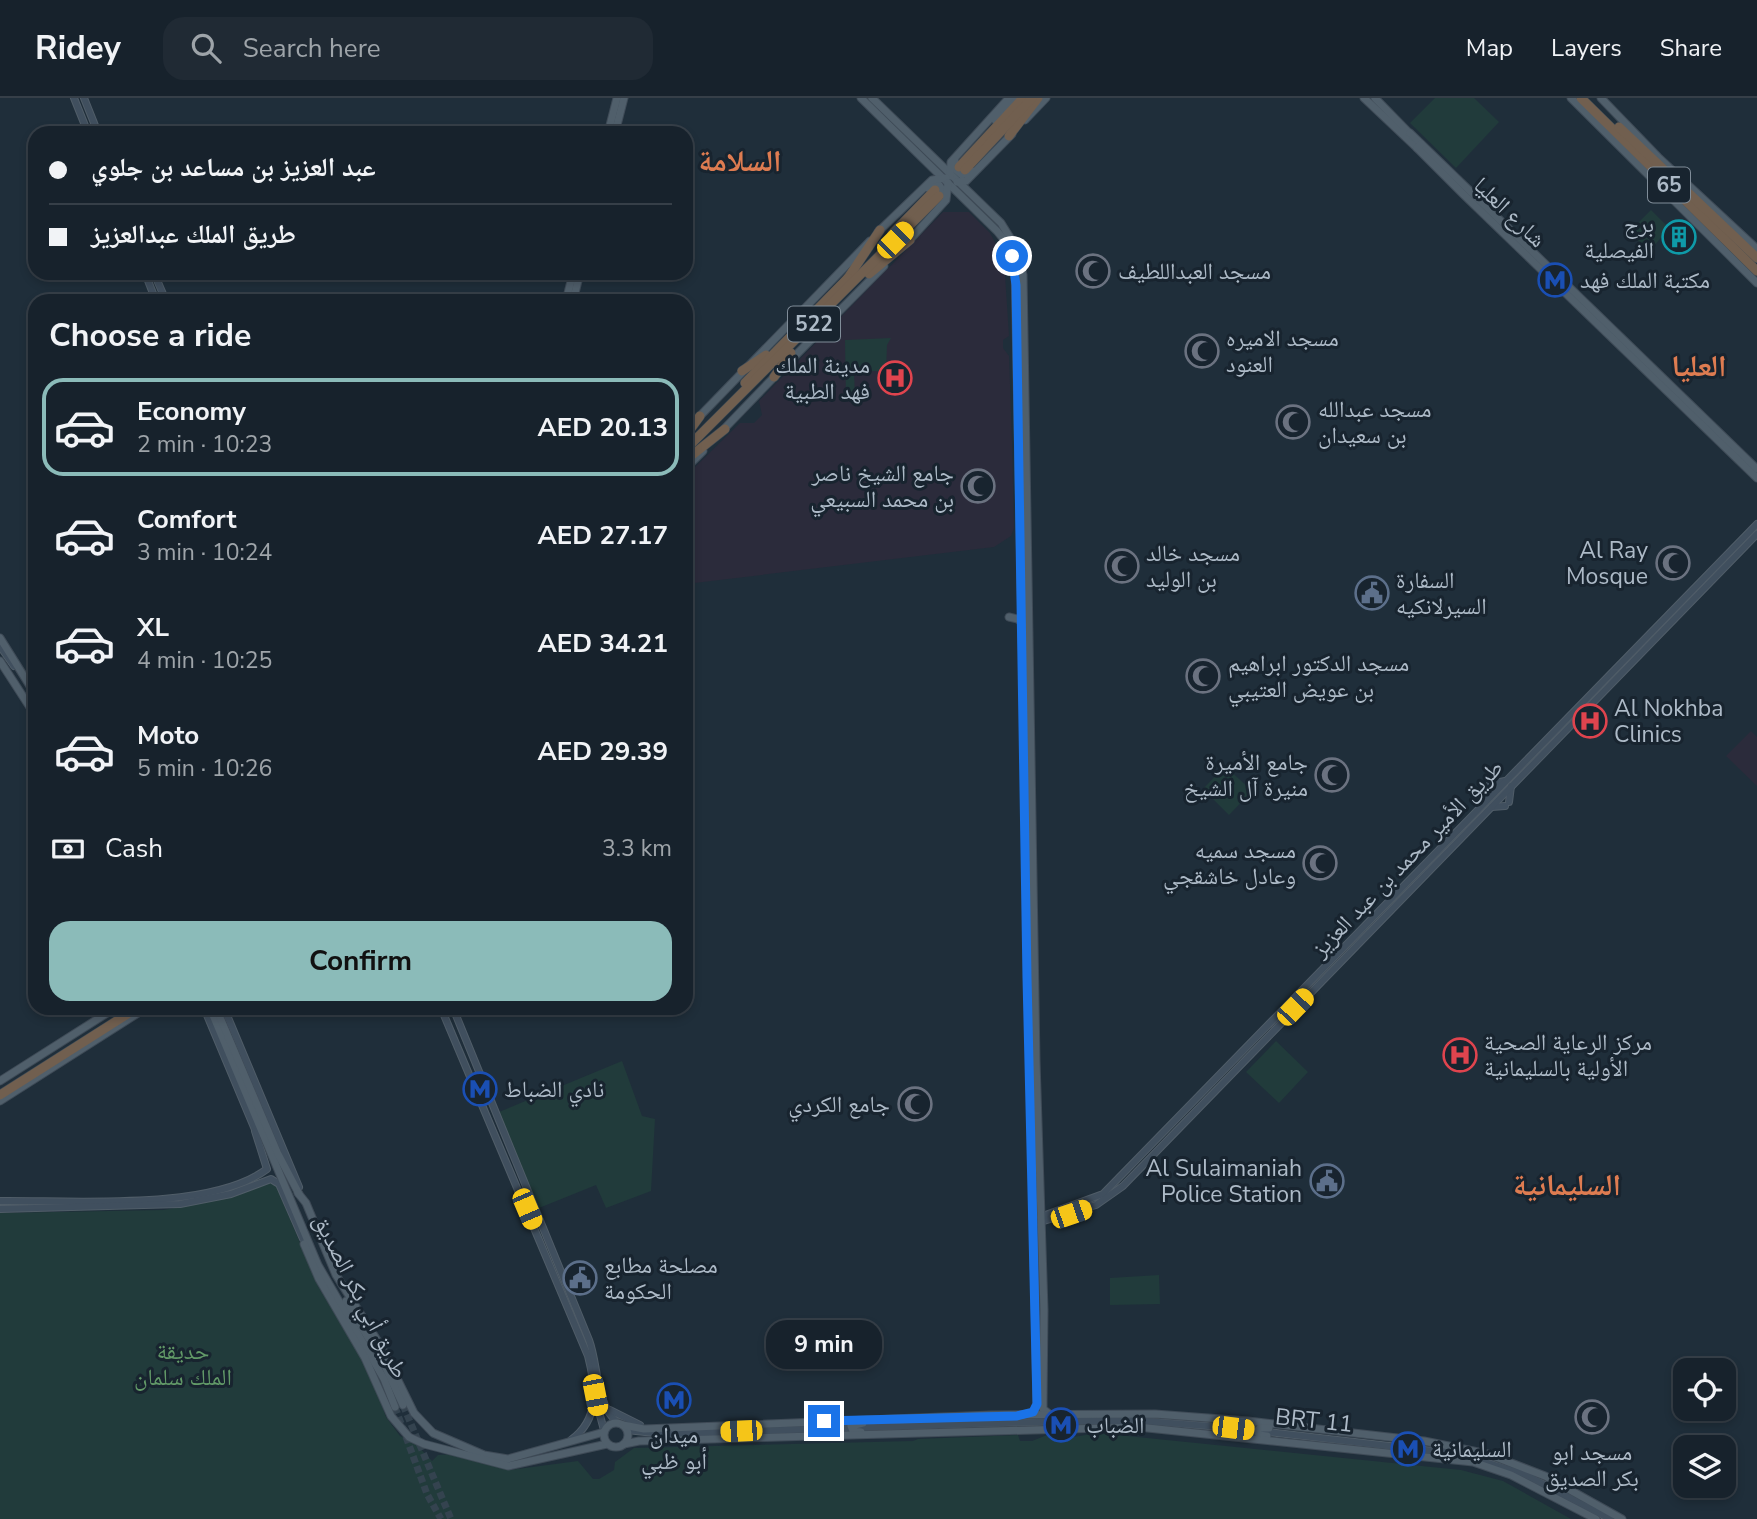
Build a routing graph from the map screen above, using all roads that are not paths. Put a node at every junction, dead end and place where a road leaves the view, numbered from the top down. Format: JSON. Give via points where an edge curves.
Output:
{"nodes":[{"id":1,"x":74,"y":98,"type":"edge"},
{"id":2,"x":84,"y":98,"type":"edge"},
{"id":3,"x":617,"y":98,"type":"edge"},
{"id":4,"x":624,"y":98,"type":"edge"},
{"id":5,"x":860,"y":98,"type":"edge"},
{"id":6,"x":872,"y":98,"type":"edge"},
{"id":7,"x":1009,"y":98,"type":"edge"},
{"id":8,"x":1017,"y":98,"type":"edge"},
{"id":9,"x":1023,"y":98,"type":"edge"},
{"id":10,"x":1032,"y":98,"type":"edge"},
{"id":11,"x":1038,"y":98,"type":"edge"},
{"id":12,"x":1046,"y":98,"type":"edge"},
{"id":13,"x":1364,"y":98,"type":"edge"},
{"id":14,"x":1375,"y":98,"type":"edge"},
{"id":15,"x":1571,"y":98,"type":"edge"},
{"id":16,"x":1581,"y":98,"type":"edge"},
{"id":17,"x":1590,"y":98,"type":"edge"},
{"id":18,"x":1601,"y":98,"type":"edge"},
{"id":19,"x":993,"y":122,"type":"junction"},
{"id":20,"x":85,"y":126,"type":"edge"},
{"id":21,"x":95,"y":126,"type":"edge"},
{"id":22,"x":610,"y":126,"type":"edge"},
{"id":23,"x":617,"y":126,"type":"edge"},
{"id":24,"x":895,"y":132,"type":"junction"},
{"id":25,"x":1009,"y":136,"type":"junction"},
{"id":26,"x":974,"y":137,"type":"junction"},
{"id":27,"x":1410,"y":137,"type":"junction"},
{"id":28,"x":928,"y":154,"type":"junction"},
{"id":29,"x":978,"y":166,"type":"junction"},
{"id":30,"x":949,"y":179,"type":"junction"},
{"id":31,"x":1661,"y":187,"type":"junction"},
{"id":32,"x":967,"y":202,"type":"junction"},
{"id":33,"x":908,"y":203,"type":"junction"},
{"id":34,"x":983,"y":205,"type":"junction"},
{"id":35,"x":1711,"y":206,"type":"joint"},
{"id":36,"x":1690,"y":214,"type":"joint"},
{"id":37,"x":919,"y":229,"type":"junction"},
{"id":38,"x":880,"y":230,"type":"junction"},
{"id":39,"x":909,"y":240,"type":"junction"},
{"id":40,"x":1726,"y":248,"type":"junction"},
{"id":41,"x":1755,"y":253,"type":"edge"},
{"id":42,"x":1757,"y":271,"type":"edge"},
{"id":43,"x":846,"y":281,"type":"junction"},
{"id":44,"x":1757,"y":283,"type":"edge"},
{"id":45,"x":840,"y":297,"type":"junction"},
{"id":46,"x":818,"y":320,"type":"junction"},
{"id":47,"x":800,"y":328,"type":"junction"},
{"id":48,"x":741,"y":371,"type":"junction"},
{"id":49,"x":1658,"y":376,"type":"junction"},
{"id":50,"x":774,"y":377,"type":"junction"},
{"id":51,"x":700,"y":416,"type":"joint"},
{"id":52,"x":693,"y":424,"type":"edge"},
{"id":53,"x":725,"y":429,"type":"junction"},
{"id":54,"x":693,"y":435,"type":"edge"},
{"id":55,"x":693,"y":442,"type":"edge"},
{"id":56,"x":693,"y":454,"type":"edge"},
{"id":57,"x":693,"y":461,"type":"edge"},
{"id":58,"x":1757,"y":469,"type":"edge"},
{"id":59,"x":1757,"y":478,"type":"edge"},
{"id":60,"x":1757,"y":524,"type":"edge"},
{"id":61,"x":1757,"y":534,"type":"edge"},
{"id":62,"x":1023,"y":603,"type":"junction"},
{"id":63,"x":1680,"y":603,"type":"junction"},
{"id":64,"x":1016,"y":611,"type":"dead end"},
{"id":65,"x":1009,"y":617,"type":"dead end"},
{"id":66,"x":1674,"y":617,"type":"junction"},
{"id":67,"x":1023,"y":624,"type":"junction"},
{"id":68,"x":0,"y":638,"type":"edge"},
{"id":69,"x":0,"y":646,"type":"edge"},
{"id":70,"x":0,"y":655,"type":"edge"},
{"id":71,"x":0,"y":661,"type":"edge"},
{"id":72,"x":21,"y":671,"type":"junction"},
{"id":73,"x":9,"y":674,"type":"junction"},
{"id":74,"x":28,"y":682,"type":"edge"},
{"id":75,"x":1592,"y":693,"type":"junction"},
{"id":76,"x":28,"y":704,"type":"edge"},
{"id":77,"x":1588,"y":707,"type":"junction"},
{"id":78,"x":1509,"y":784,"type":"junction"},
{"id":79,"x":1029,"y":793,"type":"junction"},
{"id":80,"x":1487,"y":806,"type":"junction"},
{"id":81,"x":104,"y":1015,"type":"edge"},
{"id":82,"x":115,"y":1015,"type":"edge"},
{"id":83,"x":126,"y":1015,"type":"edge"},
{"id":84,"x":135,"y":1015,"type":"edge"},
{"id":85,"x":207,"y":1015,"type":"edge"},
{"id":86,"x":208,"y":1015,"type":"edge"},
{"id":87,"x":209,"y":1015,"type":"edge"},
{"id":88,"x":223,"y":1015,"type":"edge"},
{"id":89,"x":224,"y":1015,"type":"edge"},
{"id":90,"x":444,"y":1015,"type":"edge"},
{"id":91,"x":456,"y":1015,"type":"edge"},
{"id":92,"x":216,"y":1037,"type":"junction"},
{"id":93,"x":0,"y":1081,"type":"edge"},
{"id":94,"x":0,"y":1088,"type":"edge"},
{"id":95,"x":0,"y":1095,"type":"edge"},
{"id":96,"x":0,"y":1101,"type":"edge"},
{"id":97,"x":255,"y":1131,"type":"junction"},
{"id":98,"x":277,"y":1169,"type":"junction"},
{"id":99,"x":245,"y":1184,"type":"junction"},
{"id":100,"x":298,"y":1193,"type":"junction"},
{"id":101,"x":0,"y":1201,"type":"edge"},
{"id":102,"x":290,"y":1203,"type":"junction"},
{"id":103,"x":306,"y":1203,"type":"junction"},
{"id":104,"x":39,"y":1204,"type":"junction"},
{"id":105,"x":0,"y":1209,"type":"edge"},
{"id":106,"x":1038,"y":1221,"type":"junction"},
{"id":107,"x":318,"y":1233,"type":"junction"},
{"id":108,"x":303,"y":1239,"type":"junction"},
{"id":109,"x":313,"y":1244,"type":"junction"},
{"id":110,"x":595,"y":1395,"type":"junction"},
{"id":111,"x":603,"y":1400,"type":"junction"},
{"id":112,"x":399,"y":1406,"type":"tunnel mouth"},
{"id":113,"x":1017,"y":1416,"type":"junction"},
{"id":114,"x":1052,"y":1416,"type":"junction"},
{"id":115,"x":1186,"y":1416,"type":"junction"},
{"id":116,"x":898,"y":1419,"type":"junction"},
{"id":117,"x":801,"y":1422,"type":"junction"},
{"id":118,"x":623,"y":1426,"type":"junction"},
{"id":119,"x":657,"y":1427,"type":"junction"},
{"id":120,"x":848,"y":1428,"type":"junction"},
{"id":121,"x":1169,"y":1428,"type":"junction"},
{"id":122,"x":604,"y":1431,"type":"junction"},
{"id":123,"x":1254,"y":1431,"type":"junction"},
{"id":124,"x":912,"y":1432,"type":"junction"},
{"id":125,"x":1333,"y":1432,"type":"junction"},
{"id":126,"x":663,"y":1434,"type":"junction"},
{"id":127,"x":784,"y":1437,"type":"junction"},
{"id":128,"x":567,"y":1443,"type":"junction"},
{"id":129,"x":625,"y":1443,"type":"junction"},
{"id":130,"x":607,"y":1444,"type":"junction"},
{"id":131,"x":1330,"y":1446,"type":"junction"},
{"id":132,"x":556,"y":1450,"type":"junction"},
{"id":133,"x":1596,"y":1519,"type":"edge"},
{"id":134,"x":1610,"y":1519,"type":"edge"},
{"id":135,"x":1622,"y":1519,"type":"edge"}],
"edges":[{"from":1,"to":20,"type":"main road"},
{"from":2,"to":21,"type":"main road"},
{"from":3,"to":22,"type":"main road"},
{"from":4,"to":23,"type":"main road"},
{"from":5,"to":24,"type":"main road"},
{"from":6,"to":28,"type":"main road"},
{"from":7,"to":26,"type":"main road"},
{"from":8,"to":19,"type":"main road"},
{"from":9,"to":10,"type":"highway","via":[[962,169]]},
{"from":11,"to":25,"type":"highway"},
{"from":12,"to":25,"type":"main road"},
{"from":13,"to":27,"type":"main road","name":"شارع العليا"},
{"from":14,"to":27,"type":"main road","name":"شارع العليا"},
{"from":15,"to":31,"type":"main road"},
{"from":16,"to":40,"type":"highway","number":"65"},
{"from":17,"to":41,"type":"highway","number":"65"},
{"from":18,"to":35,"type":"main road"},
{"from":19,"to":26,"type":"main road"},
{"from":19,"to":29,"type":"main road","via":[[954,164],[962,175]]},
{"from":24,"to":30,"type":"main road"},
{"from":24,"to":33,"type":"main road","via":[[932,174]]},
{"from":25,"to":29,"type":"main road"},
{"from":26,"to":28,"type":"main road","via":[[947,159]]},
{"from":26,"to":30,"type":"main road","via":[[951,163]]},
{"from":27,"to":49,"type":"main road","name":"شارع العليا"},
{"from":28,"to":30,"type":"main road"},
{"from":29,"to":30,"type":"main road","via":[[966,181]]},
{"from":29,"to":34,"type":"main road","via":[[969,186]]},
{"from":30,"to":32,"type":"main road"},
{"from":30,"to":33,"type":"main road","via":[[932,180]]},
{"from":30,"to":34,"type":"main road"},
{"from":30,"to":37,"type":"main road","via":[[946,200]]},
{"from":31,"to":36,"type":"main road"},
{"from":31,"to":40,"type":"main road","via":[[1692,224]]},
{"from":32,"to":37,"type":"main road","via":[[952,200]]},
{"from":32,"to":62,"type":"main road","via":[[1006,242],[1015,267]]},
{"from":33,"to":37,"type":"main road","via":[[931,185],[945,190],[944,199]]},
{"from":33,"to":38,"type":"main road"},
{"from":34,"to":79,"type":"main road","via":[[1010,237],[1023,275]]},
{"from":35,"to":41,"type":"highway"},
{"from":36,"to":40,"type":"highway"},
{"from":37,"to":39,"type":"main road"},
{"from":38,"to":43,"type":"highway"},
{"from":38,"to":48,"type":"main road"},
{"from":39,"to":45,"type":"highway"},
{"from":39,"to":50,"type":"main road"},
{"from":40,"to":42,"type":"highway","number":"65"},
{"from":40,"to":44,"type":"main road"},
{"from":43,"to":45,"type":"highway","number":"522","via":[[937,193]]},
{"from":43,"to":47,"type":"highway","number":"522"},
{"from":45,"to":46,"type":"highway","number":"522"},
{"from":46,"to":50,"type":"highway"},
{"from":46,"to":55,"type":"highway","number":"522"},
{"from":47,"to":48,"type":"highway"},
{"from":47,"to":54,"type":"highway","number":"522"},
{"from":48,"to":51,"type":"main road"},
{"from":49,"to":58,"type":"main road","name":"شارع العليا"},
{"from":49,"to":59,"type":"main road","name":"شارع العليا"},
{"from":50,"to":53,"type":"main road"},
{"from":51,"to":52,"type":"highway"},
{"from":53,"to":56,"type":"highway"},
{"from":53,"to":57,"type":"main road"},
{"from":60,"to":63,"type":"main road","name":"طريق الأمير محمد بن عبد العزيز"},
{"from":61,"to":66,"type":"main road","name":"طريق الأمير محمد بن عبد العزيز"},
{"from":62,"to":64,"type":"main road"},
{"from":62,"to":67,"type":"main road"},
{"from":63,"to":66,"type":"main road"},
{"from":63,"to":75,"type":"main road","name":"طريق الأمير محمد بن عبد العزيز"},
{"from":65,"to":67,"type":"main road"},
{"from":66,"to":77,"type":"main road","name":"طريق الأمير محمد بن عبد العزيز"},
{"from":67,"to":79,"type":"main road"},
{"from":68,"to":72,"type":"main road"},
{"from":69,"to":72,"type":"main road"},
{"from":70,"to":73,"type":"main road"},
{"from":71,"to":73,"type":"main road"},
{"from":72,"to":74,"type":"main road"},
{"from":73,"to":76,"type":"main road"},
{"from":75,"to":77,"type":"main road","via":[[1582,708]]},
{"from":75,"to":78,"type":"main road","name":"طريق الأمير محمد بن عبد العزيز"},
{"from":77,"to":78,"type":"main road","name":"طريق الأمير محمد بن عبد العزيز"},
{"from":78,"to":80,"type":"main road","name":"طريق الأمير محمد بن عبد العزيز"},
{"from":78,"to":80,"type":"main road","via":[[1507,804]]},
{"from":78,"to":80,"type":"main road","via":[[1488,786]]},
{"from":79,"to":106,"type":"main road"},
{"from":80,"to":106,"type":"main road","name":"طريق الأمير محمد بن عبد العزيز","via":[[1123,1186],[1096,1205]]},
{"from":81,"to":93,"type":"main road"},
{"from":82,"to":94,"type":"highway"},
{"from":83,"to":95,"type":"highway"},
{"from":84,"to":96,"type":"main road"},
{"from":85,"to":92,"type":"main road"},
{"from":86,"to":92,"type":"main road"},
{"from":87,"to":98,"type":"main road","name":"طريق أبي بكر الصديق"},
{"from":88,"to":100,"type":"main road"},
{"from":89,"to":103,"type":"main road"},
{"from":90,"to":110,"type":"main road","via":[[588,1356]]},
{"from":91,"to":111,"type":"main road","via":[[589,1340]]},
{"from":92,"to":97,"type":"main road"},
{"from":97,"to":98,"type":"main road"},
{"from":97,"to":99,"type":"main road","via":[[268,1167]]},
{"from":98,"to":102,"type":"main road","name":"طريق أبي بكر الصديق"},
{"from":99,"to":102,"type":"main road","via":[[273,1180]]},
{"from":99,"to":104,"type":"main road","via":[[203,1200],[158,1206]]},
{"from":100,"to":103,"type":"main road"},
{"from":100,"to":109,"type":"main road"},
{"from":101,"to":104,"type":"main road"},
{"from":102,"to":108,"type":"main road"},
{"from":102,"to":109,"type":"main road","name":"طريق أبي بكر الصديق"},
{"from":103,"to":107,"type":"main road"},
{"from":104,"to":105,"type":"main road"},
{"from":106,"to":113,"type":"main road","via":[[1037,1404],[1033,1412]]},
{"from":106,"to":114,"type":"main road","via":[[1042,1402]]},
{"from":107,"to":109,"type":"main road"},
{"from":107,"to":132,"type":"main road","via":[[336,1275],[426,1428],[449,1442],[503,1458]]},
{"from":108,"to":109,"type":"main road"},
{"from":108,"to":132,"type":"main road","via":[[319,1279],[400,1429],[424,1444],[497,1464],[517,1465]]},
{"from":109,"to":112,"type":"main road","name":"طريق أبي بكر الصديق"},
{"from":110,"to":122,"type":"main road"},
{"from":110,"to":128,"type":"main road","via":[[589,1423]]},
{"from":111,"to":118,"type":"main road","via":[[606,1412]]},
{"from":111,"to":119,"type":"main road","via":[[612,1413],[628,1421]]},
{"from":113,"to":114,"type":"main road"},
{"from":113,"to":116,"type":"main road"},
{"from":114,"to":115,"type":"main road"},
{"from":115,"to":123,"type":"main road","via":[[1248,1426]]},
{"from":115,"to":125,"type":"main road"},
{"from":116,"to":117,"type":"main road"},
{"from":116,"to":120,"type":"main road","via":[[855,1423]]},
{"from":117,"to":119,"type":"main road"},
{"from":117,"to":120,"type":"main road"},
{"from":118,"to":119,"type":"main road"},
{"from":118,"to":122,"type":"main road","via":[[612,1423]]},
{"from":118,"to":126,"type":"main road"},
{"from":118,"to":129,"type":"main road"},
{"from":120,"to":123,"type":"main road","name":"BRT 11","via":[[1144,1421]]},
{"from":120,"to":124,"type":"main road"},
{"from":120,"to":126,"type":"main road","name":"BRT 11"},
{"from":120,"to":127,"type":"main road"},
{"from":121,"to":123,"type":"main road"},
{"from":121,"to":124,"type":"main road"},
{"from":121,"to":131,"type":"main road"},
{"from":122,"to":128,"type":"main road"},
{"from":122,"to":130,"type":"main road"},
{"from":123,"to":125,"type":"main road","via":[[1261,1427]]},
{"from":123,"to":131,"type":"main road","via":[[1261,1436]]},
{"from":123,"to":134,"type":"main road","name":"BRT 11","via":[[1484,1460],[1543,1483]]},
{"from":124,"to":127,"type":"main road"},
{"from":125,"to":135,"type":"main road","via":[[1424,1441],[1502,1458]]},
{"from":126,"to":129,"type":"main road"},
{"from":127,"to":129,"type":"main road"},
{"from":128,"to":132,"type":"main road"},
{"from":129,"to":130,"type":"main road"},
{"from":130,"to":132,"type":"main road"},
{"from":131,"to":133,"type":"main road","via":[[1452,1458],[1491,1467]]}]}
